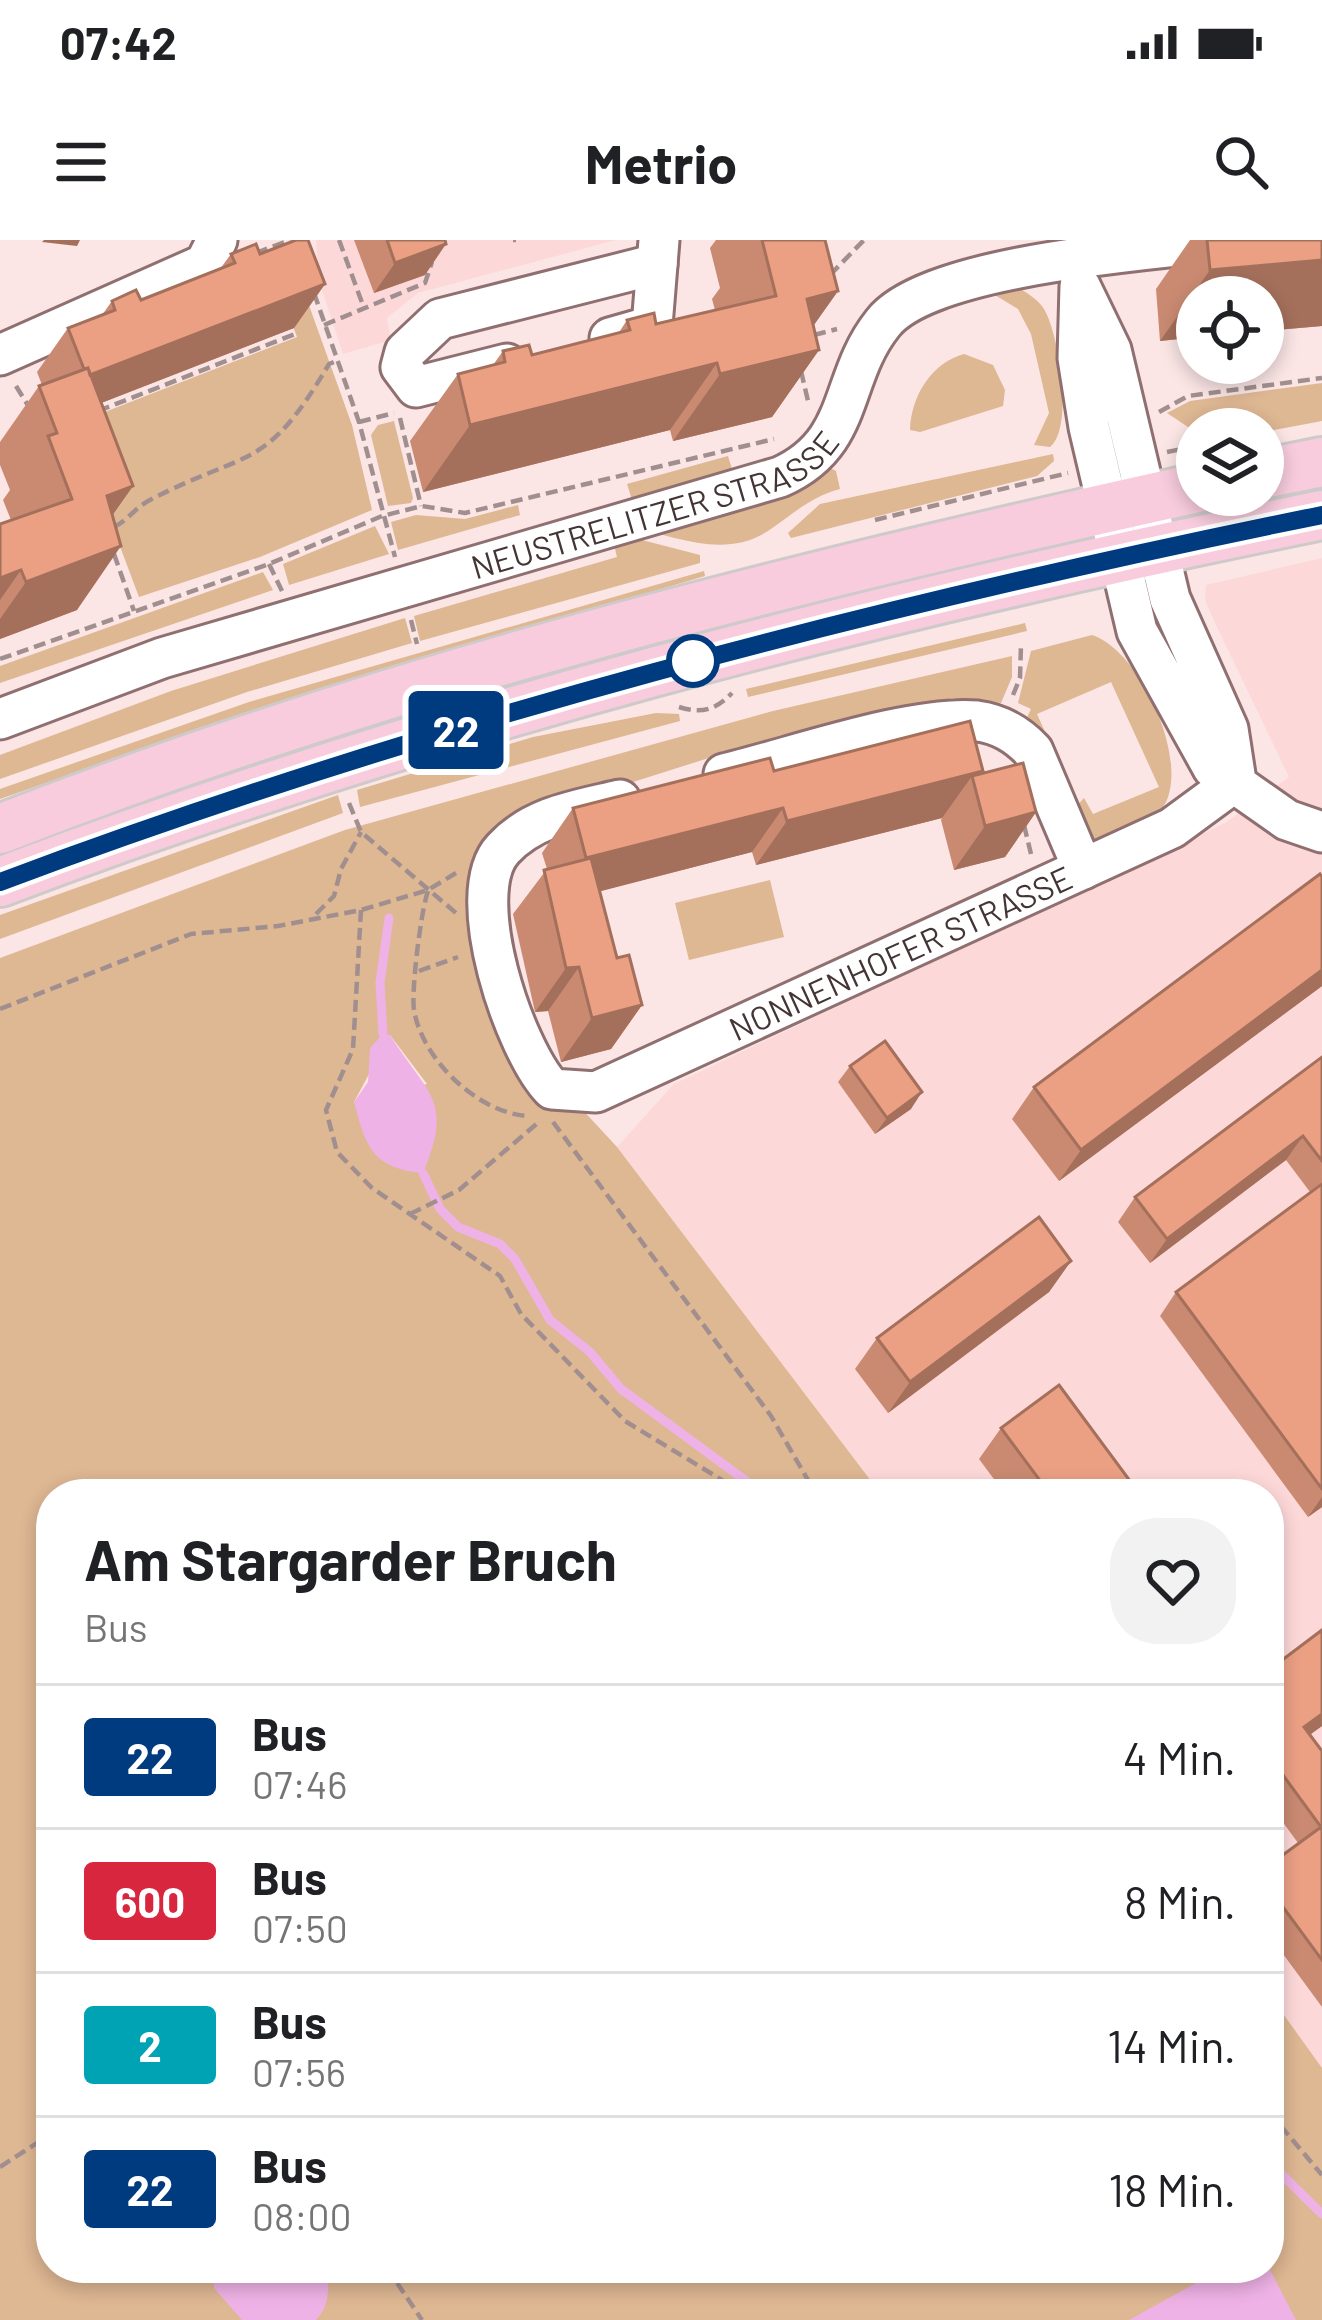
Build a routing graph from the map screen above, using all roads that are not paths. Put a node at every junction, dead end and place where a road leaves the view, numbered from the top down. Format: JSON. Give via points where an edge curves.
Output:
{"nodes":[{"id":1,"x":1234,"y":240,"type":"edge"},
{"id":2,"x":211,"y":252,"type":"edge"},
{"id":3,"x":658,"y":252,"type":"edge"},
{"id":4,"x":1075,"y":262,"type":"edge"},
{"id":5,"x":1,"y":354,"type":"edge"},
{"id":6,"x":1322,"y":462,"type":"edge"},
{"id":7,"x":1284,"y":470,"type":"edge"},
{"id":8,"x":1176,"y":472,"type":"edge"},
{"id":9,"x":1127,"y":503,"type":"junction"},
{"id":10,"x":1322,"y":514,"type":"edge"},
{"id":11,"x":1138,"y":554,"type":"junction"},
{"id":12,"x":0,"y":719,"type":"edge"},
{"id":13,"x":1236,"y":781,"type":"junction"},
{"id":14,"x":0,"y":829,"type":"edge"},
{"id":15,"x":1322,"y":832,"type":"edge"},
{"id":16,"x":1084,"y":869,"type":"junction"},
{"id":17,"x":0,"y":882,"type":"edge"}],
"edges":[{"from":1,"to":4,"type":"street","name":"NEUSTRELITZER STRASSE"},
{"from":2,"to":5,"type":"street"},
{"from":3,"to":3,"type":"street","via":[[440,319],[405,352],[401,367],[416,387],[652,326]]},
{"from":4,"to":9,"type":"street","via":[[1112,350]]},
{"from":4,"to":12,"type":"street","name":"NEUSTRELITZER STRASSE","via":[[908,300],[870,340],[833,432],[812,462],[780,477],[162,658]]},
{"from":6,"to":7,"type":"main road"},
{"from":8,"to":9,"type":"main road"},
{"from":9,"to":11,"type":"street"},
{"from":9,"to":14,"type":"main road","via":[[694,608],[302,723]]},
{"from":10,"to":11,"type":"main road"},
{"from":11,"to":13,"type":"street","via":[[1137,632],[1196,746]]},
{"from":11,"to":17,"type":"main road","via":[[638,676],[336,765]]},
{"from":13,"to":15,"type":"street","via":[[1287,820]]},
{"from":13,"to":16,"type":"street","name":"NONNENHOFER STRASSE","via":[[1172,828]]},
{"from":16,"to":16,"type":"street","name":"NONNENHOFER STRASSE","via":[[596,1092],[550,1101],[517,1040],[488,888],[499,852],[530,825],[933,724],[982,722],[1033,751]]}]}
